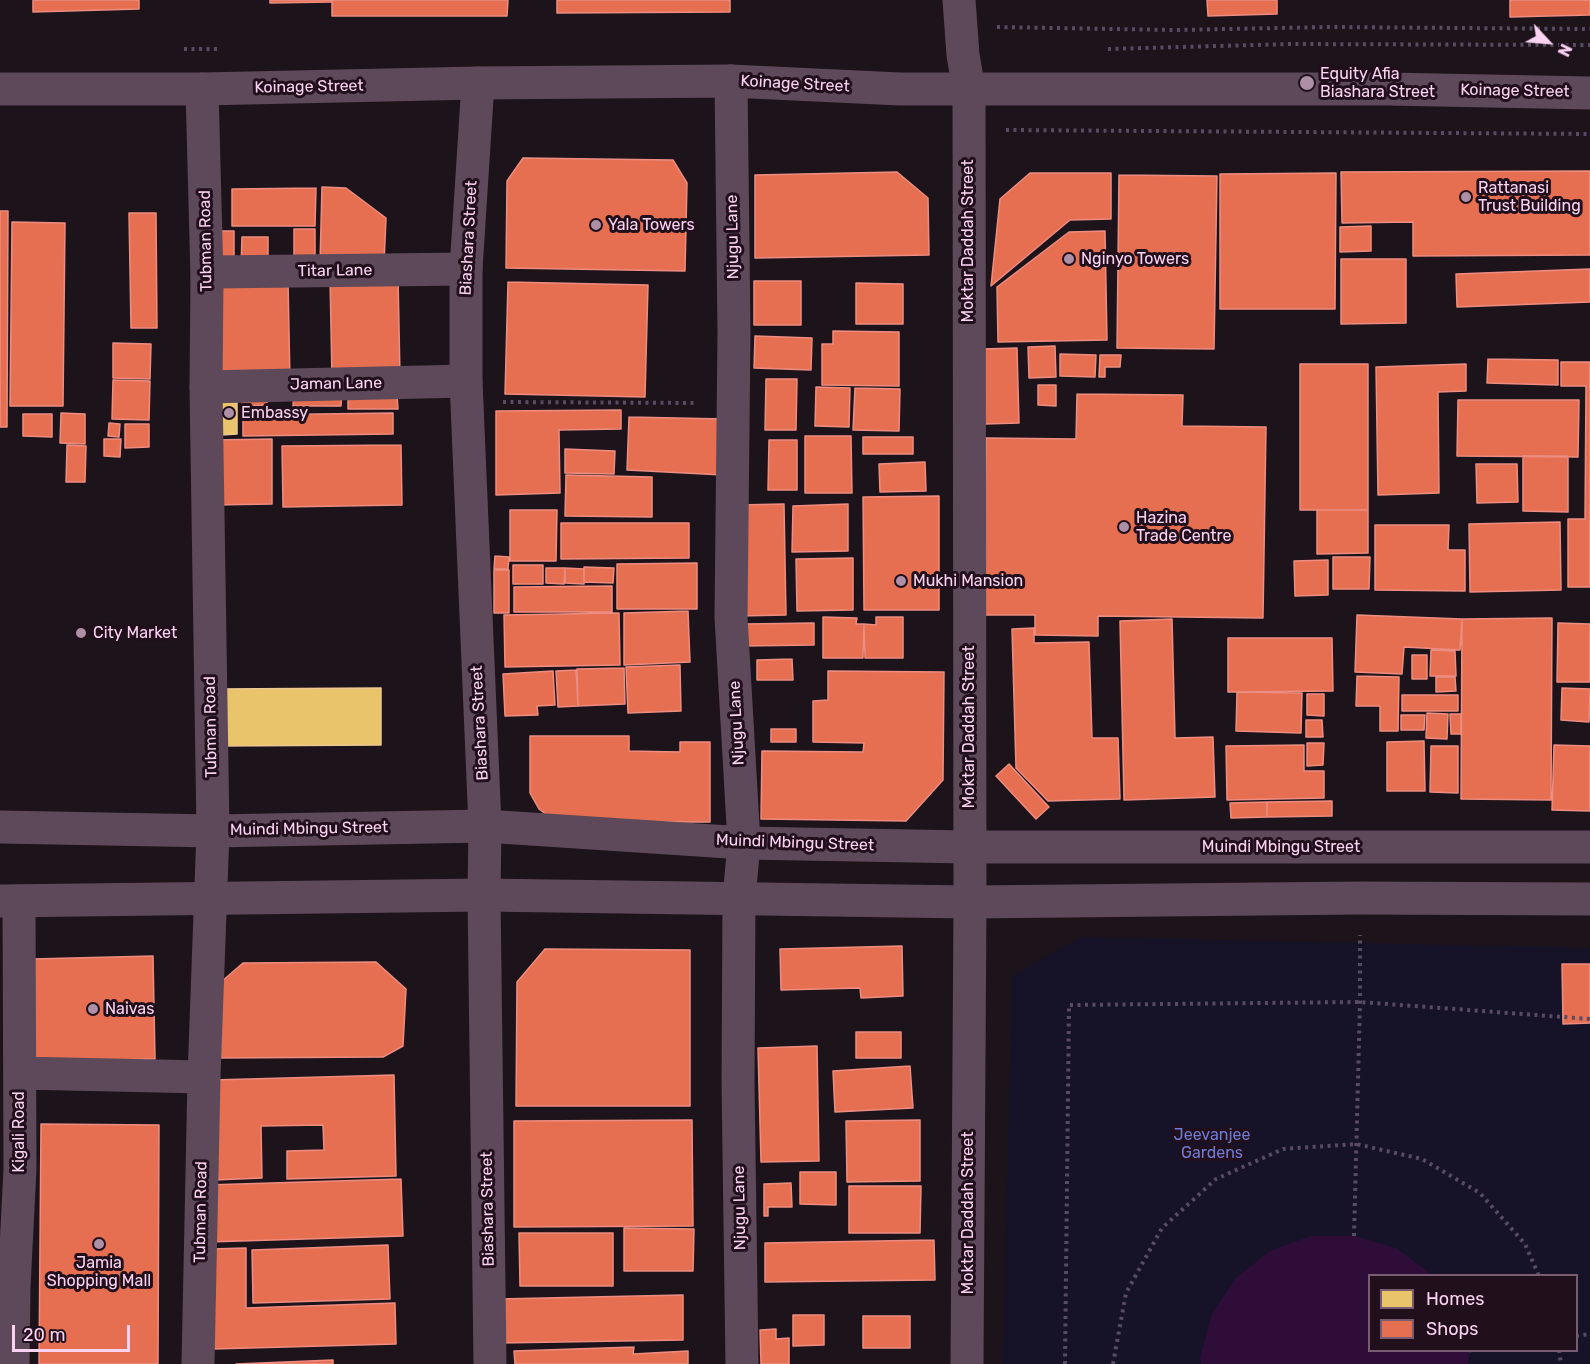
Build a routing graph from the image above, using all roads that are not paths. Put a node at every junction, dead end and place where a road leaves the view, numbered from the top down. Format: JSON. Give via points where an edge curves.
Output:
{"nodes":[{"id":1,"x":961,"y":13,"type":"edge"},
{"id":2,"x":731,"y":81,"type":"junction"},
{"id":3,"x":478,"y":83,"type":"junction"},
{"id":4,"x":0,"y":89,"type":"edge"},
{"id":5,"x":202,"y":89,"type":"junction"},
{"id":6,"x":969,"y":90,"type":"junction"},
{"id":7,"x":1590,"y":93,"type":"edge"},
{"id":8,"x":466,"y":269,"type":"junction"},
{"id":9,"x":207,"y":278,"type":"junction"},
{"id":10,"x":206,"y":387,"type":"junction"},
{"id":11,"x":466,"y":391,"type":"junction"},
{"id":12,"x":485,"y":826,"type":"junction"},
{"id":13,"x":0,"y":827,"type":"edge"},
{"id":14,"x":213,"y":831,"type":"junction"},
{"id":15,"x":744,"y":843,"type":"junction"},
{"id":16,"x":969,"y":847,"type":"junction"},
{"id":17,"x":1590,"y":847,"type":"edge"},
{"id":18,"x":484,"y":894,"type":"junction"},
{"id":19,"x":209,"y":899,"type":"junction"},
{"id":20,"x":739,"y":899,"type":"junction"},
{"id":21,"x":1590,"y":899,"type":"edge"},
{"id":22,"x":10,"y":901,"type":"edge"},
{"id":23,"x":970,"y":902,"type":"junction"},
{"id":24,"x":20,"y":1073,"type":"junction"},
{"id":25,"x":204,"y":1077,"type":"junction"},
{"id":26,"x":13,"y":1364,"type":"edge"},
{"id":27,"x":198,"y":1364,"type":"edge"},
{"id":28,"x":490,"y":1364,"type":"edge"},
{"id":29,"x":742,"y":1364,"type":"edge"},
{"id":30,"x":967,"y":1364,"type":"edge"}],
"edges":[{"from":1,"to":6,"type":"street","name":"Moktar Daddah Street"},
{"from":2,"to":3,"type":"street","name":"Koinage Street"},
{"from":2,"to":6,"type":"street","name":"Koinage Street"},
{"from":2,"to":15,"type":"street","name":"Njugu Lane","via":[[731,617]]},
{"from":3,"to":5,"type":"street","name":"Koinage Street"},
{"from":3,"to":8,"type":"street","name":"Biashara Street"},
{"from":4,"to":5,"type":"street","name":"Koinage Street"},
{"from":5,"to":9,"type":"street","name":"Tubman Road"},
{"from":6,"to":7,"type":"street","name":"Koinage Street","via":[[1388,88]]},
{"from":6,"to":16,"type":"street","name":"Moktar Daddah Street"},
{"from":8,"to":9,"type":"street","name":"Titar Lane","via":[[212,272]]},
{"from":8,"to":11,"type":"street","name":"Biashara Street"},
{"from":9,"to":10,"type":"street","name":"Tubman Road"},
{"from":10,"to":11,"type":"street","name":"Jaman Lane"},
{"from":10,"to":14,"type":"street","name":"Tubman Road"},
{"from":11,"to":12,"type":"street","name":"Biashara Street"},
{"from":12,"to":14,"type":"street","name":"Muindi Mbingu Street"},
{"from":12,"to":15,"type":"street","name":"Muindi Mbingu Street"},
{"from":12,"to":18,"type":"street","name":"Biashara Street"},
{"from":13,"to":14,"type":"street","name":"Muindi Mbingu Street"},
{"from":14,"to":19,"type":"street","name":"Tubman Road"},
{"from":15,"to":16,"type":"street","name":"Muindi Mbingu Street"},
{"from":15,"to":20,"type":"street","name":"Njugu Lane"},
{"from":16,"to":17,"type":"street","name":"Muindi Mbingu Street"},
{"from":16,"to":23,"type":"street","name":"Moktar Daddah Street"},
{"from":18,"to":19,"type":"street"},
{"from":18,"to":20,"type":"street"},
{"from":18,"to":28,"type":"street","name":"Biashara Street"},
{"from":19,"to":22,"type":"street"},
{"from":19,"to":25,"type":"street","name":"Tubman Road"},
{"from":20,"to":23,"type":"street"},
{"from":20,"to":29,"type":"street","name":"Njugu Lane"},
{"from":21,"to":23,"type":"street"},
{"from":22,"to":24,"type":"street","name":"Kigali Road"},
{"from":23,"to":30,"type":"street","name":"Moktar Daddah Street"},
{"from":24,"to":25,"type":"street"},
{"from":24,"to":26,"type":"street","name":"Kigali Road"},
{"from":25,"to":27,"type":"street","name":"Tubman Road"}]}
